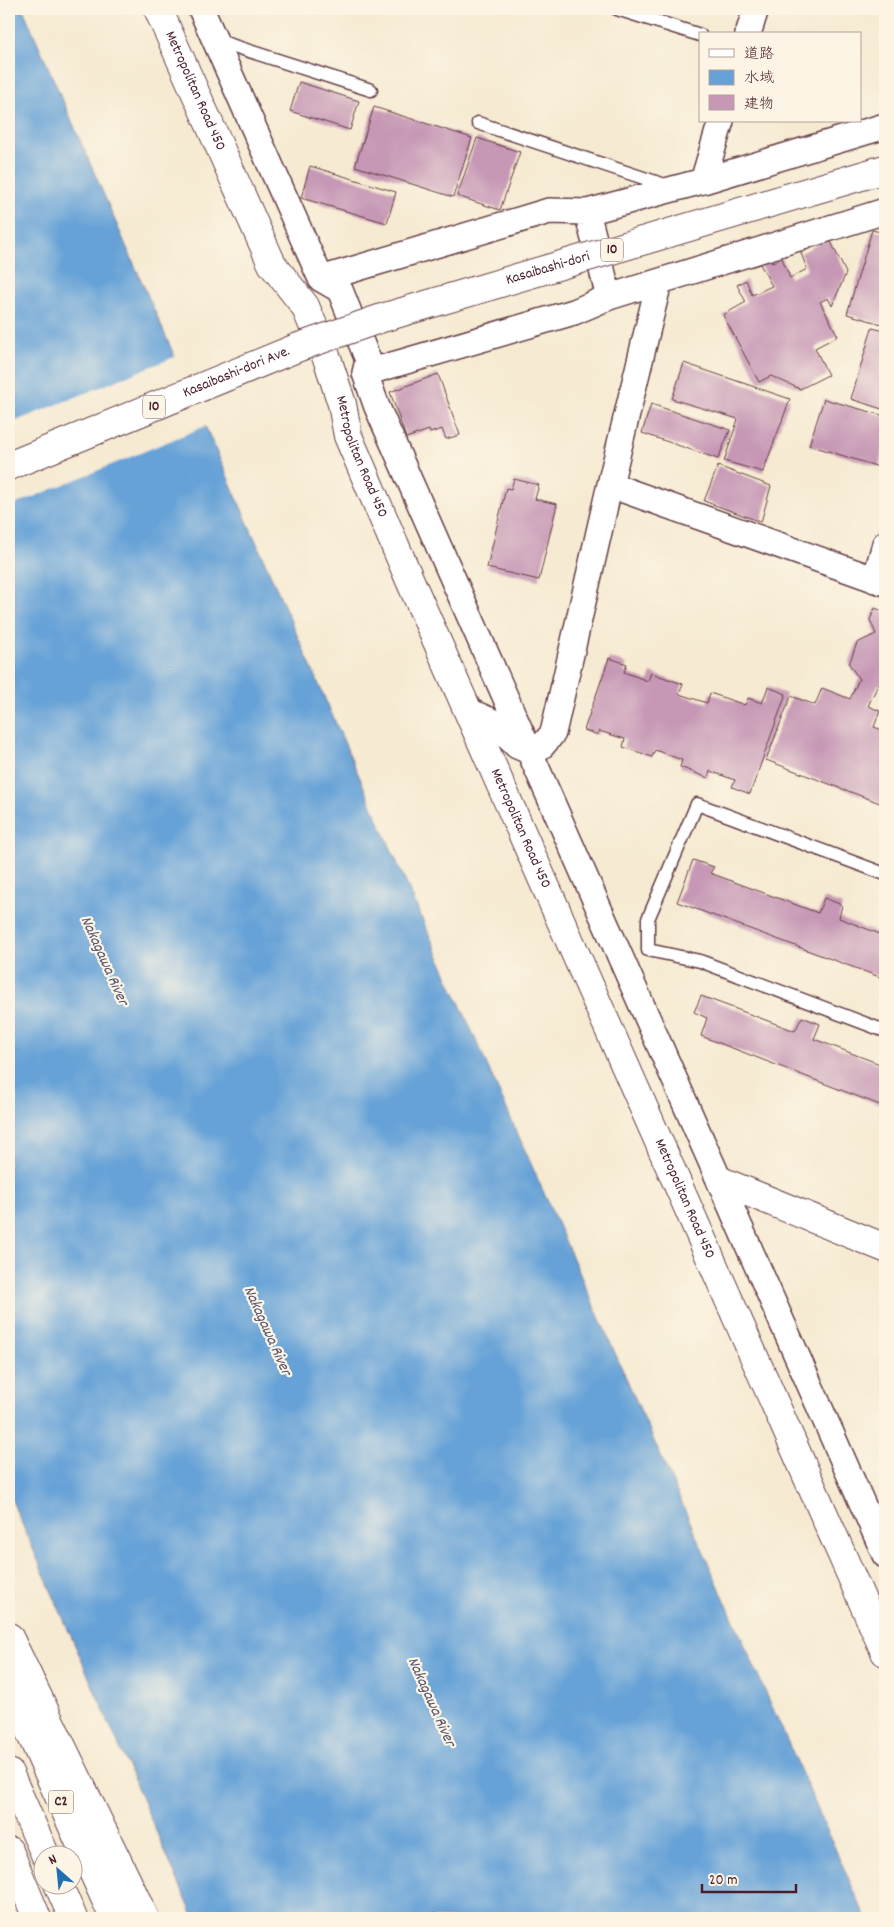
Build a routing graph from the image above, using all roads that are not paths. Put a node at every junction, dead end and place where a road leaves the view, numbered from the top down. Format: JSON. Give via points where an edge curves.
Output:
{"nodes":[{"id":1,"x":158,"y":9,"type":"edge"},
{"id":2,"x":201,"y":9,"type":"edge"},
{"id":3,"x":617,"y":9,"type":"edge"},
{"id":4,"x":756,"y":9,"type":"edge"},
{"id":5,"x":749,"y":32,"type":"edge"},
{"id":6,"x":699,"y":35,"type":"edge"},
{"id":7,"x":215,"y":40,"type":"junction"},
{"id":8,"x":371,"y":90,"type":"dead end"},
{"id":9,"x":721,"y":122,"type":"edge"},
{"id":10,"x":478,"y":123,"type":"dead end"},
{"id":11,"x":885,"y":126,"type":"edge"},
{"id":12,"x":885,"y":169,"type":"edge"},
{"id":13,"x":703,"y":181,"type":"junction"},
{"id":14,"x":676,"y":188,"type":"junction"},
{"id":15,"x":885,"y":211,"type":"edge"},
{"id":16,"x":587,"y":212,"type":"junction"},
{"id":17,"x":322,"y":279,"type":"junction"},
{"id":18,"x":659,"y":282,"type":"junction"},
{"id":19,"x":609,"y":297,"type":"junction"},
{"id":20,"x":365,"y":373,"type":"junction"},
{"id":21,"x":9,"y":466,"type":"edge"},
{"id":22,"x":610,"y":485,"type":"junction"},
{"id":23,"x":885,"y":544,"type":"edge"},
{"id":24,"x":880,"y":581,"type":"edge"},
{"id":25,"x":469,"y":710,"type":"junction"},
{"id":26,"x":531,"y":752,"type":"junction"},
{"id":27,"x":885,"y":874,"type":"edge"},
{"id":28,"x":648,"y":950,"type":"junction"},
{"id":29,"x":623,"y":963,"type":"junction"},
{"id":30,"x":885,"y":1031,"type":"edge"},
{"id":31,"x":721,"y":1181,"type":"junction"},
{"id":32,"x":885,"y":1248,"type":"edge"},
{"id":33,"x":885,"y":1554,"type":"edge"},
{"id":34,"x":9,"y":1638,"type":"edge"},
{"id":35,"x":885,"y":1652,"type":"edge"},
{"id":36,"x":9,"y":1686,"type":"edge"},
{"id":37,"x":9,"y":1773,"type":"edge"},
{"id":38,"x":41,"y":1844,"type":"edge"},
{"id":39,"x":9,"y":1851,"type":"edge"},
{"id":40,"x":63,"y":1894,"type":"edge"},
{"id":41,"x":38,"y":1918,"type":"edge"},
{"id":42,"x":74,"y":1918,"type":"edge"},
{"id":43,"x":114,"y":1918,"type":"edge"},
{"id":44,"x":145,"y":1918,"type":"edge"}],
"edges":[{"from":1,"to":25,"type":"main road","name":"Metropolitan Road 450","via":[[272,264],[305,306],[331,370],[348,436]]},
{"from":2,"to":7,"type":"street"},
{"from":3,"to":6,"type":"lane"},
{"from":4,"to":5,"type":"street"},
{"from":7,"to":8,"type":"lane"},
{"from":7,"to":17,"type":"street"},
{"from":9,"to":13,"type":"street"},
{"from":10,"to":14,"type":"lane"},
{"from":11,"to":13,"type":"street"},
{"from":12,"to":21,"type":"main road","name":"Kasaibashi-dori","number":"10","bridge":true,"via":[[382,318],[299,347]]},
{"from":13,"to":14,"type":"street"},
{"from":14,"to":16,"type":"street"},
{"from":15,"to":18,"type":"street"},
{"from":16,"to":17,"type":"street","via":[[549,212]]},
{"from":16,"to":19,"type":"street"},
{"from":17,"to":20,"type":"street","via":[[340,290],[368,360]]},
{"from":18,"to":19,"type":"street"},
{"from":18,"to":22,"type":"street"},
{"from":19,"to":20,"type":"street","via":[[574,312]]},
{"from":20,"to":26,"type":"street","via":[[377,407]]},
{"from":22,"to":24,"type":"street"},
{"from":22,"to":26,"type":"street","via":[[553,733],[542,746]]},
{"from":23,"to":24,"type":"street"},
{"from":25,"to":26,"type":"street","via":[[491,721],[517,746]]},
{"from":25,"to":35,"type":"main road","name":"Metropolitan Road 450"},
{"from":26,"to":29,"type":"street"},
{"from":27,"to":28,"type":"lane","via":[[697,804],[648,919]]},
{"from":28,"to":29,"type":"lane"},
{"from":28,"to":30,"type":"lane","via":[[700,961]]},
{"from":29,"to":31,"type":"street"},
{"from":31,"to":32,"type":"main road"},
{"from":31,"to":33,"type":"street"},
{"from":34,"to":44,"type":"main road"},
{"from":36,"to":43,"type":"main road","number":"C2"},
{"from":37,"to":38,"type":"main road","number":"C2"},
{"from":39,"to":41,"type":"main road"},
{"from":40,"to":42,"type":"main road"}]}
